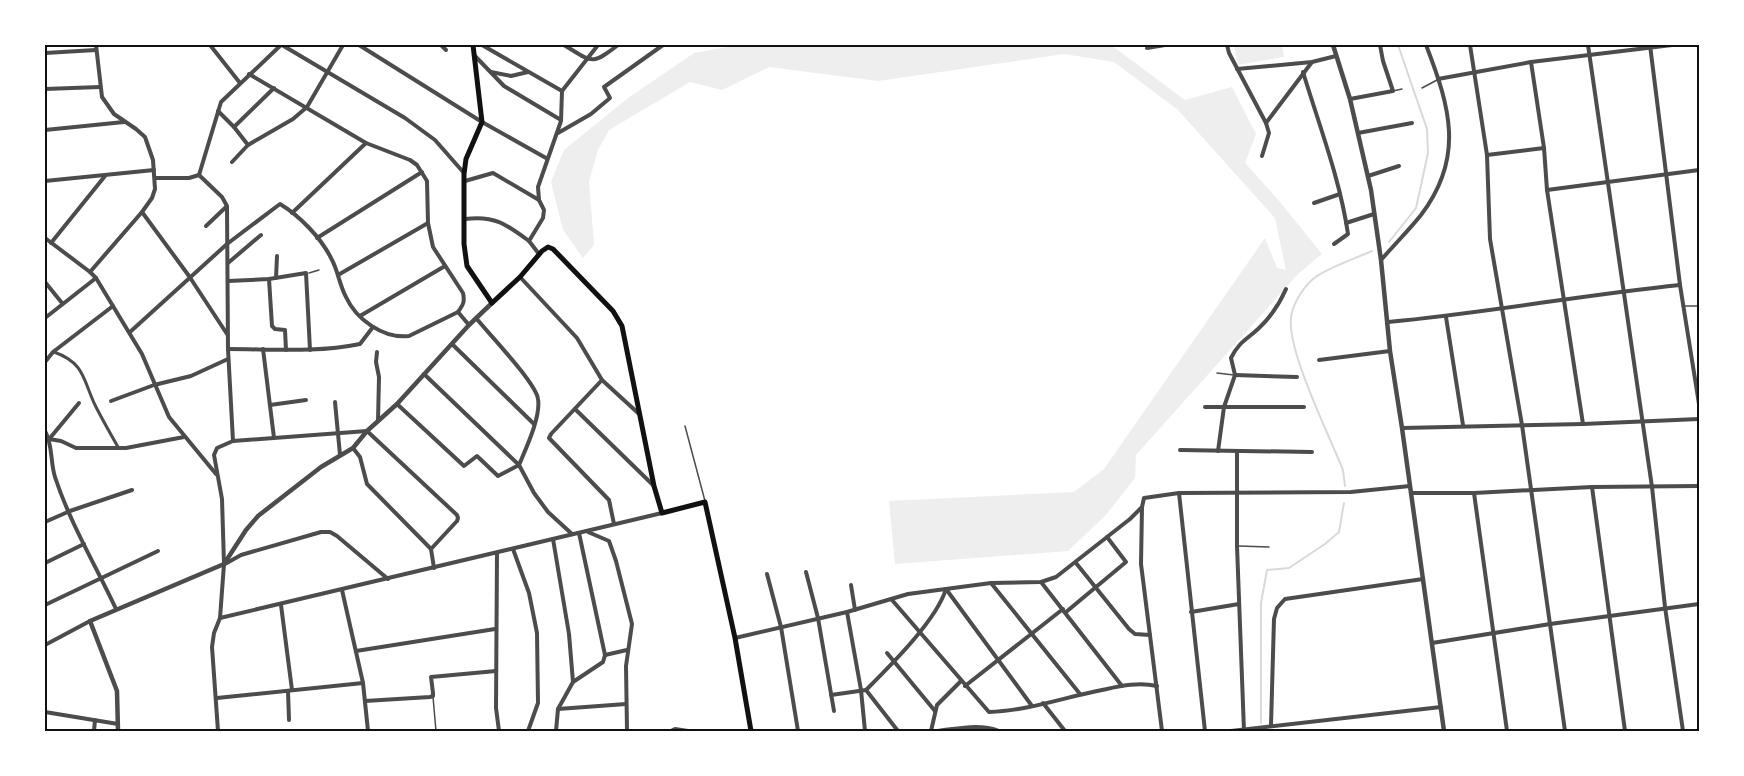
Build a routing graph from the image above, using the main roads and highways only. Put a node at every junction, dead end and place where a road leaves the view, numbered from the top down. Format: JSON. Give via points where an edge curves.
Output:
{"nodes":[{"id":1,"x":472,"y":45,"type":"edge"},
{"id":2,"x":751,"y":731,"type":"edge"}],
"edges":[{"from":1,"to":2,"type":"main road","via":[[482,122],[466,159],[464,174],[467,266],[492,303],[548,247],[614,311],[622,326],[662,513],[705,502]]}]}
